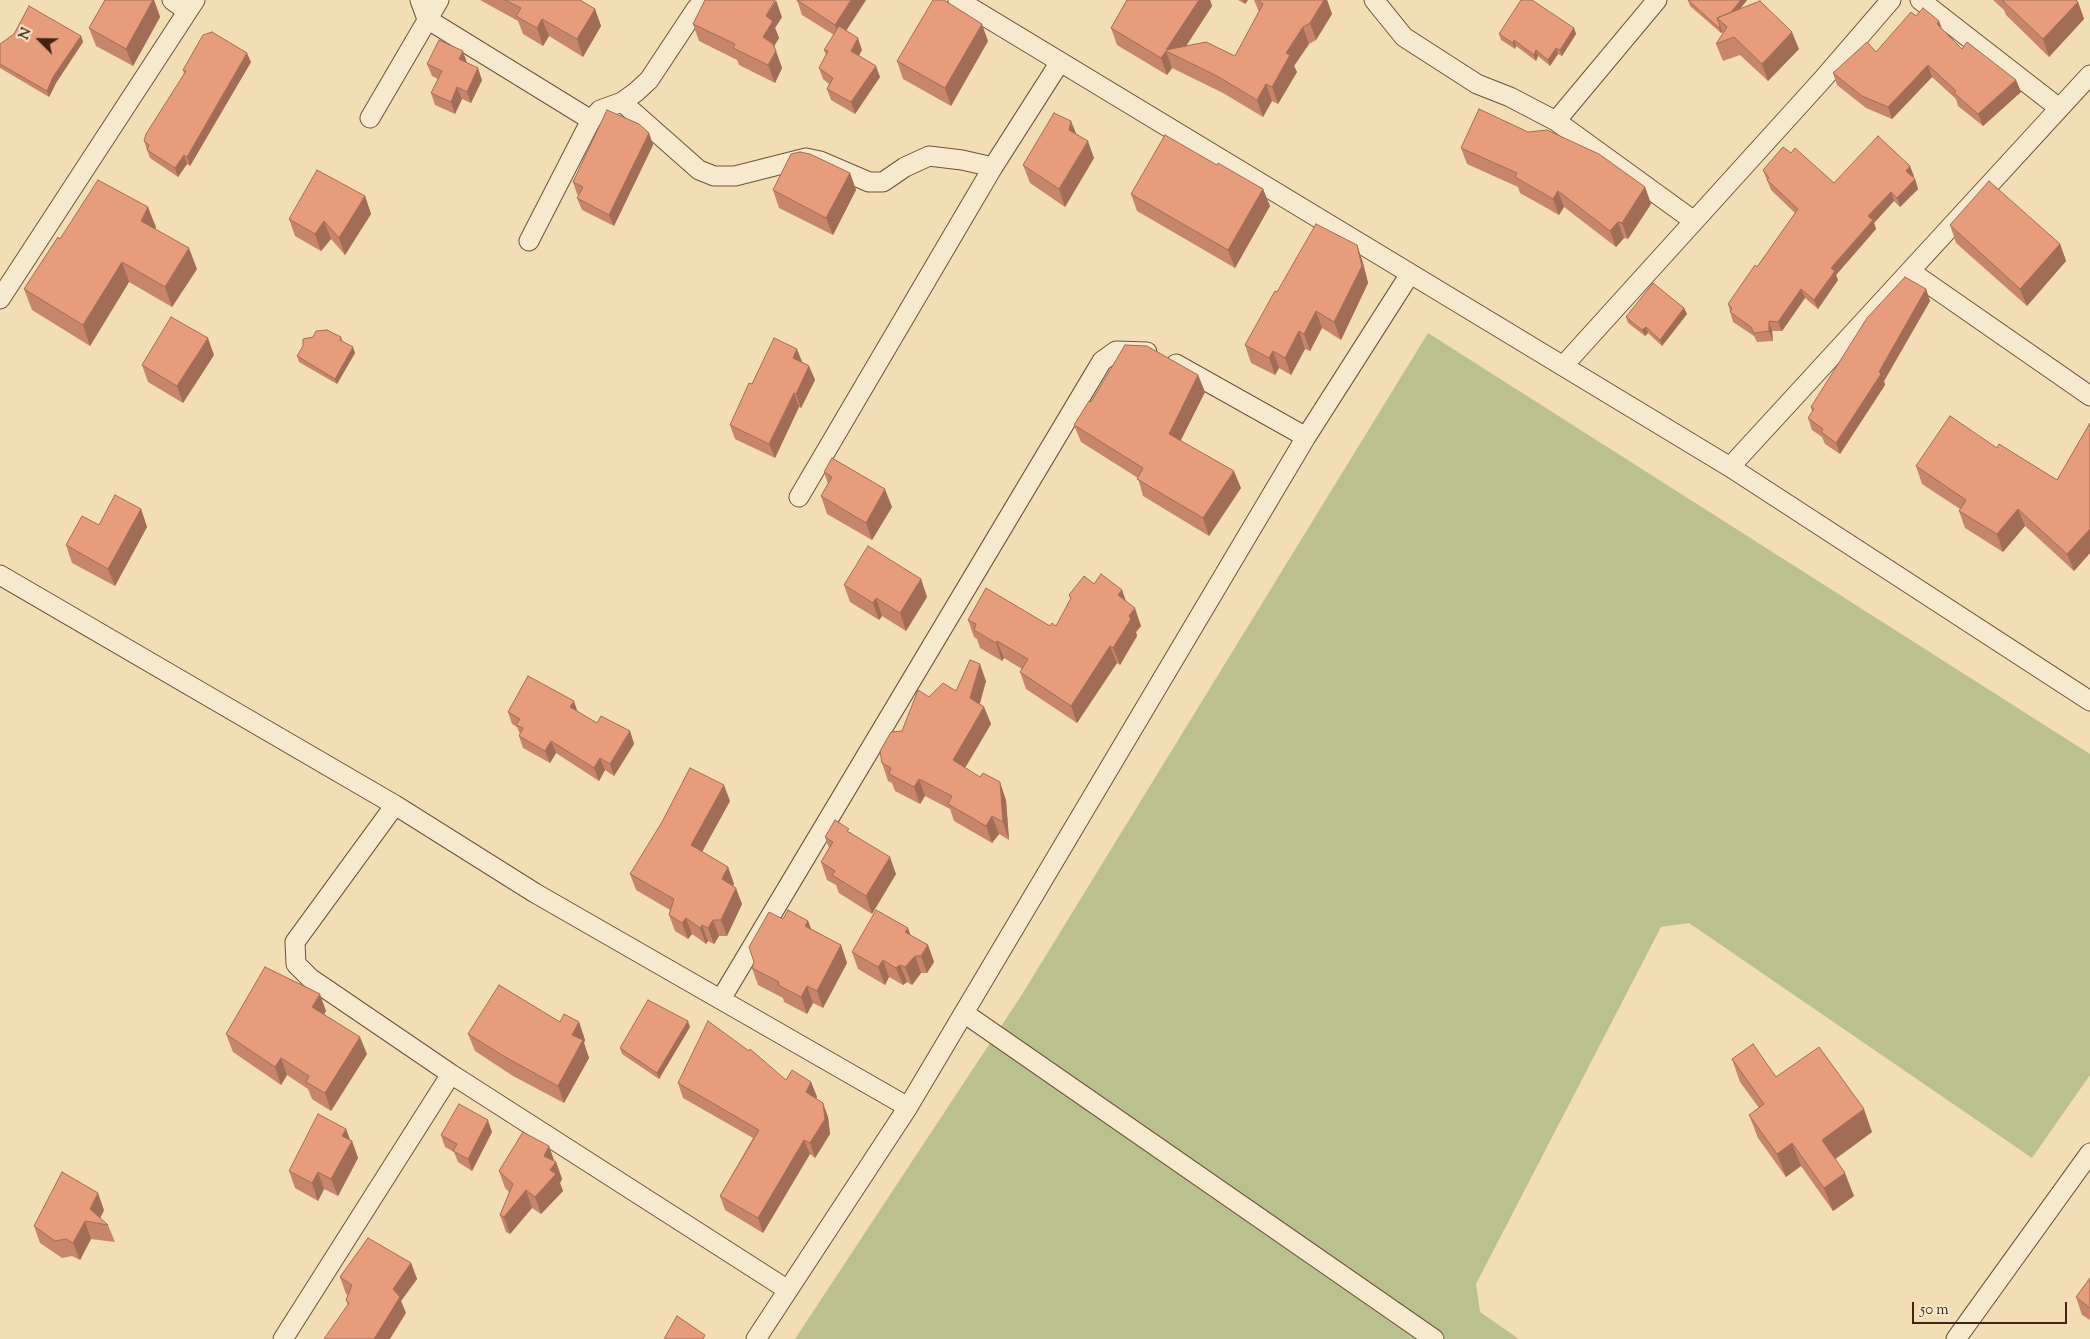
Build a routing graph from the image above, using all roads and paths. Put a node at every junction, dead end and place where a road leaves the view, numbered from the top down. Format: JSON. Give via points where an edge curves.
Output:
{"nodes":[{"id":1,"x":420,"y":0,"type":"edge"},
{"id":2,"x":438,"y":0,"type":"edge"},
{"id":3,"x":704,"y":0,"type":"edge"},
{"id":4,"x":958,"y":0,"type":"edge"},
{"id":5,"x":1374,"y":0,"type":"edge"},
{"id":6,"x":1657,"y":0,"type":"edge"},
{"id":7,"x":1891,"y":0,"type":"edge"},
{"id":8,"x":1920,"y":0,"type":"edge"},
{"id":9,"x":185,"y":4,"type":"edge"},
{"id":10,"x":427,"y":19,"type":"junction"},
{"id":11,"x":1060,"y":62,"type":"junction"},
{"id":12,"x":2090,"y":74,"type":"edge"},
{"id":13,"x":622,"y":102,"type":"junction"},
{"id":14,"x":2059,"y":108,"type":"junction"},
{"id":15,"x":370,"y":118,"type":"dead end"},
{"id":16,"x":591,"y":120,"type":"junction"},
{"id":17,"x":1556,"y":121,"type":"junction"},
{"id":18,"x":993,"y":167,"type":"junction"},
{"id":19,"x":1694,"y":221,"type":"junction"},
{"id":20,"x":529,"y":241,"type":"dead end"},
{"id":21,"x":1910,"y":271,"type":"junction"},
{"id":22,"x":1410,"y":274,"type":"junction"},
{"id":23,"x":0,"y":299,"type":"edge"},
{"id":24,"x":1563,"y":366,"type":"junction"},
{"id":25,"x":2090,"y":396,"type":"edge"},
{"id":26,"x":1306,"y":437,"type":"junction"},
{"id":27,"x":1730,"y":467,"type":"junction"},
{"id":28,"x":799,"y":497,"type":"dead end"},
{"id":29,"x":0,"y":575,"type":"edge"},
{"id":30,"x":2090,"y":701,"type":"edge"},
{"id":31,"x":395,"y":805,"type":"junction"},
{"id":32,"x":721,"y":999,"type":"junction"},
{"id":33,"x":964,"y":1013,"type":"junction"},
{"id":34,"x":451,"y":1074,"type":"junction"},
{"id":35,"x":908,"y":1107,"type":"junction"},
{"id":36,"x":2088,"y":1161,"type":"edge"},
{"id":37,"x":788,"y":1290,"type":"junction"},
{"id":38,"x":283,"y":1339,"type":"edge"},
{"id":39,"x":756,"y":1339,"type":"edge"},
{"id":40,"x":1434,"y":1339,"type":"edge"},
{"id":41,"x":1956,"y":1339,"type":"edge"}],
"edges":[{"from":1,"to":10,"type":"street"},
{"from":2,"to":10,"type":"street"},
{"from":3,"to":13,"type":"street","via":[[649,80]]},
{"from":4,"to":11,"type":"street"},
{"from":5,"to":17,"type":"street","via":[[1404,37],[1477,84],[1510,96]]},
{"from":6,"to":17,"type":"street"},
{"from":7,"to":19,"type":"street"},
{"from":8,"to":14,"type":"street"},
{"from":9,"to":23,"type":"street"},
{"from":10,"to":15,"type":"street"},
{"from":10,"to":16,"type":"street"},
{"from":11,"to":18,"type":"street"},
{"from":11,"to":22,"type":"street"},
{"from":12,"to":14,"type":"street"},
{"from":13,"to":16,"type":"street","via":[[600,110]]},
{"from":13,"to":18,"type":"street","via":[[700,170],[714,176],[735,176],[806,158],[869,182],[883,182],[929,156]]},
{"from":14,"to":21,"type":"street"},
{"from":16,"to":20,"type":"street"},
{"from":17,"to":19,"type":"street"},
{"from":18,"to":28,"type":"street"},
{"from":19,"to":24,"type":"street"},
{"from":21,"to":25,"type":"street"},
{"from":21,"to":27,"type":"street"},
{"from":22,"to":24,"type":"street"},
{"from":22,"to":26,"type":"street"},
{"from":24,"to":27,"type":"street"},
{"from":26,"to":32,"type":"street","via":[[1156,352],[1116,351],[1102,361]]},
{"from":26,"to":33,"type":"street"},
{"from":27,"to":30,"type":"street"},
{"from":29,"to":31,"type":"street"},
{"from":31,"to":32,"type":"street","via":[[535,893]]},
{"from":31,"to":34,"type":"street","via":[[295,942],[296,964],[310,978]]},
{"from":32,"to":35,"type":"street"},
{"from":33,"to":35,"type":"street"},
{"from":33,"to":40,"type":"street"},
{"from":34,"to":37,"type":"street"},
{"from":34,"to":38,"type":"street"},
{"from":35,"to":37,"type":"street"},
{"from":36,"to":41,"type":"street"},
{"from":37,"to":39,"type":"street"}]}
